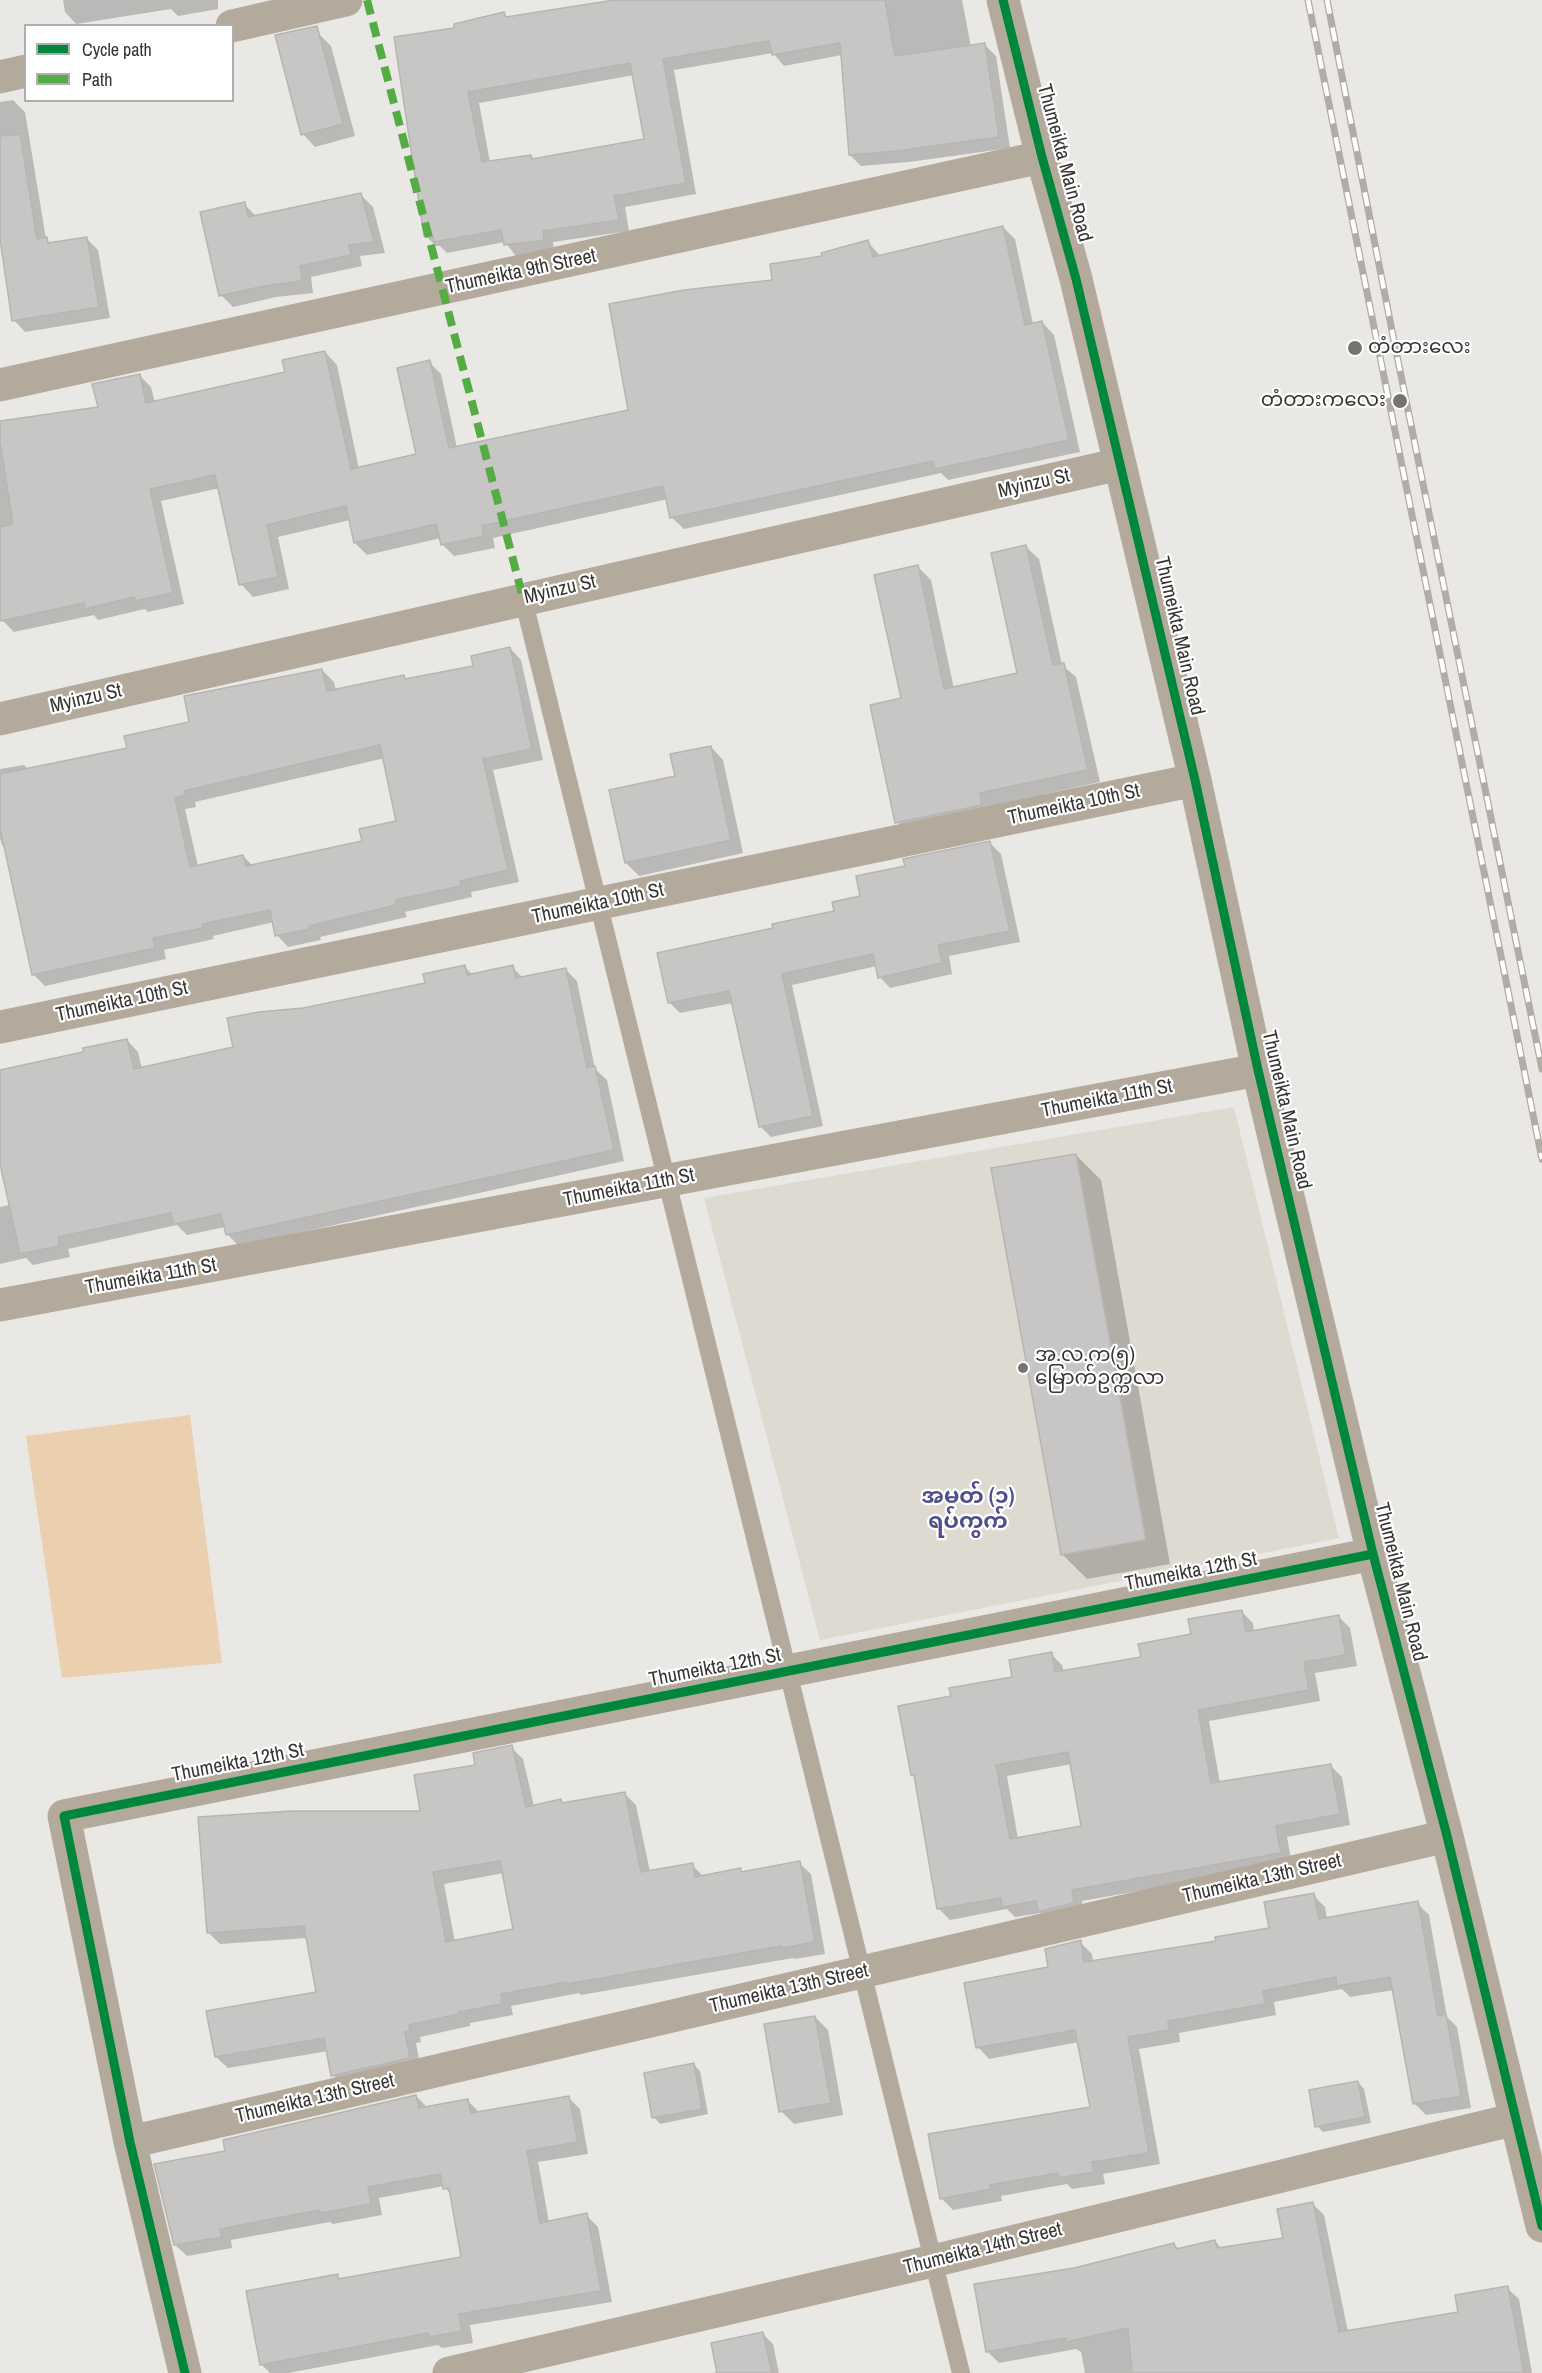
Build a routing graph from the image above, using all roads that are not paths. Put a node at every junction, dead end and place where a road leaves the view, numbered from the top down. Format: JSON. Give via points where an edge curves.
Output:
{"nodes":[{"id":1,"x":346,"y":0,"type":"edge"},
{"id":2,"x":1004,"y":0,"type":"edge"},
{"id":3,"x":234,"y":26,"type":"edge"},
{"id":4,"x":24,"y":71,"type":"edge"},
{"id":5,"x":0,"y":77,"type":"edge"},
{"id":6,"x":1042,"y":158,"type":"junction"},
{"id":7,"x":0,"y":385,"type":"edge"},
{"id":8,"x":1120,"y":464,"type":"junction"},
{"id":9,"x":524,"y":598,"type":"junction"},
{"id":10,"x":0,"y":719,"type":"edge"},
{"id":11,"x":1196,"y":780,"type":"junction"},
{"id":12,"x":599,"y":904,"type":"junction"},
{"id":13,"x":0,"y":1027,"type":"edge"},
{"id":14,"x":1258,"y":1070,"type":"junction"},
{"id":15,"x":667,"y":1181,"type":"junction"},
{"id":16,"x":0,"y":1305,"type":"edge"},
{"id":17,"x":1373,"y":1554,"type":"junction"},
{"id":18,"x":788,"y":1672,"type":"junction"},
{"id":19,"x":1447,"y":1836,"type":"junction"},
{"id":20,"x":862,"y":1972,"type":"junction"},
{"id":21,"x":1516,"y":2119,"type":"junction"},
{"id":22,"x":130,"y":2142,"type":"junction"},
{"id":23,"x":1542,"y":2226,"type":"edge"},
{"id":24,"x":933,"y":2261,"type":"junction"},
{"id":25,"x":185,"y":2373,"type":"edge"},
{"id":26,"x":449,"y":2373,"type":"edge"},
{"id":27,"x":961,"y":2373,"type":"edge"}],
"edges":[{"from":1,"to":3,"type":"street"},
{"from":2,"to":6,"type":"street","name":"Thumeikta Main Road"},
{"from":4,"to":5,"type":"street"},
{"from":6,"to":7,"type":"street","name":"Thumeikta 9th Street"},
{"from":6,"to":8,"type":"street","name":"Thumeikta Main Road","via":[[1076,279]]},
{"from":8,"to":9,"type":"street","name":"Myinzu St"},
{"from":8,"to":11,"type":"street","name":"Thumeikta Main Road"},
{"from":9,"to":10,"type":"street","name":"Myinzu St"},
{"from":9,"to":12,"type":"lane"},
{"from":11,"to":12,"type":"street","name":"Thumeikta 10th St"},
{"from":11,"to":14,"type":"street","name":"Thumeikta Main Road"},
{"from":12,"to":13,"type":"street","name":"Thumeikta 10th St"},
{"from":12,"to":15,"type":"lane"},
{"from":14,"to":15,"type":"street","name":"Thumeikta 11th St"},
{"from":14,"to":17,"type":"street","name":"Thumeikta Main Road"},
{"from":15,"to":16,"type":"street","name":"Thumeikta 11th St"},
{"from":15,"to":18,"type":"lane"},
{"from":17,"to":18,"type":"street","name":"Thumeikta 12th St"},
{"from":17,"to":19,"type":"street","name":"Thumeikta Main Road"},
{"from":18,"to":20,"type":"lane"},
{"from":18,"to":22,"type":"street","name":"Thumeikta 12th St","via":[[64,1816]]},
{"from":19,"to":20,"type":"street","name":"Thumeikta 13th Street"},
{"from":19,"to":21,"type":"street","name":"Thumeikta Main Road"},
{"from":20,"to":22,"type":"street","name":"Thumeikta 13th Street"},
{"from":20,"to":24,"type":"lane"},
{"from":21,"to":23,"type":"street","name":"Thumeikta Main Road"},
{"from":21,"to":24,"type":"street","name":"Thumeikta 14th Street"},
{"from":22,"to":25,"type":"street"},
{"from":24,"to":26,"type":"street","name":"Thumeikta 14th Street"},
{"from":24,"to":27,"type":"lane"}]}
